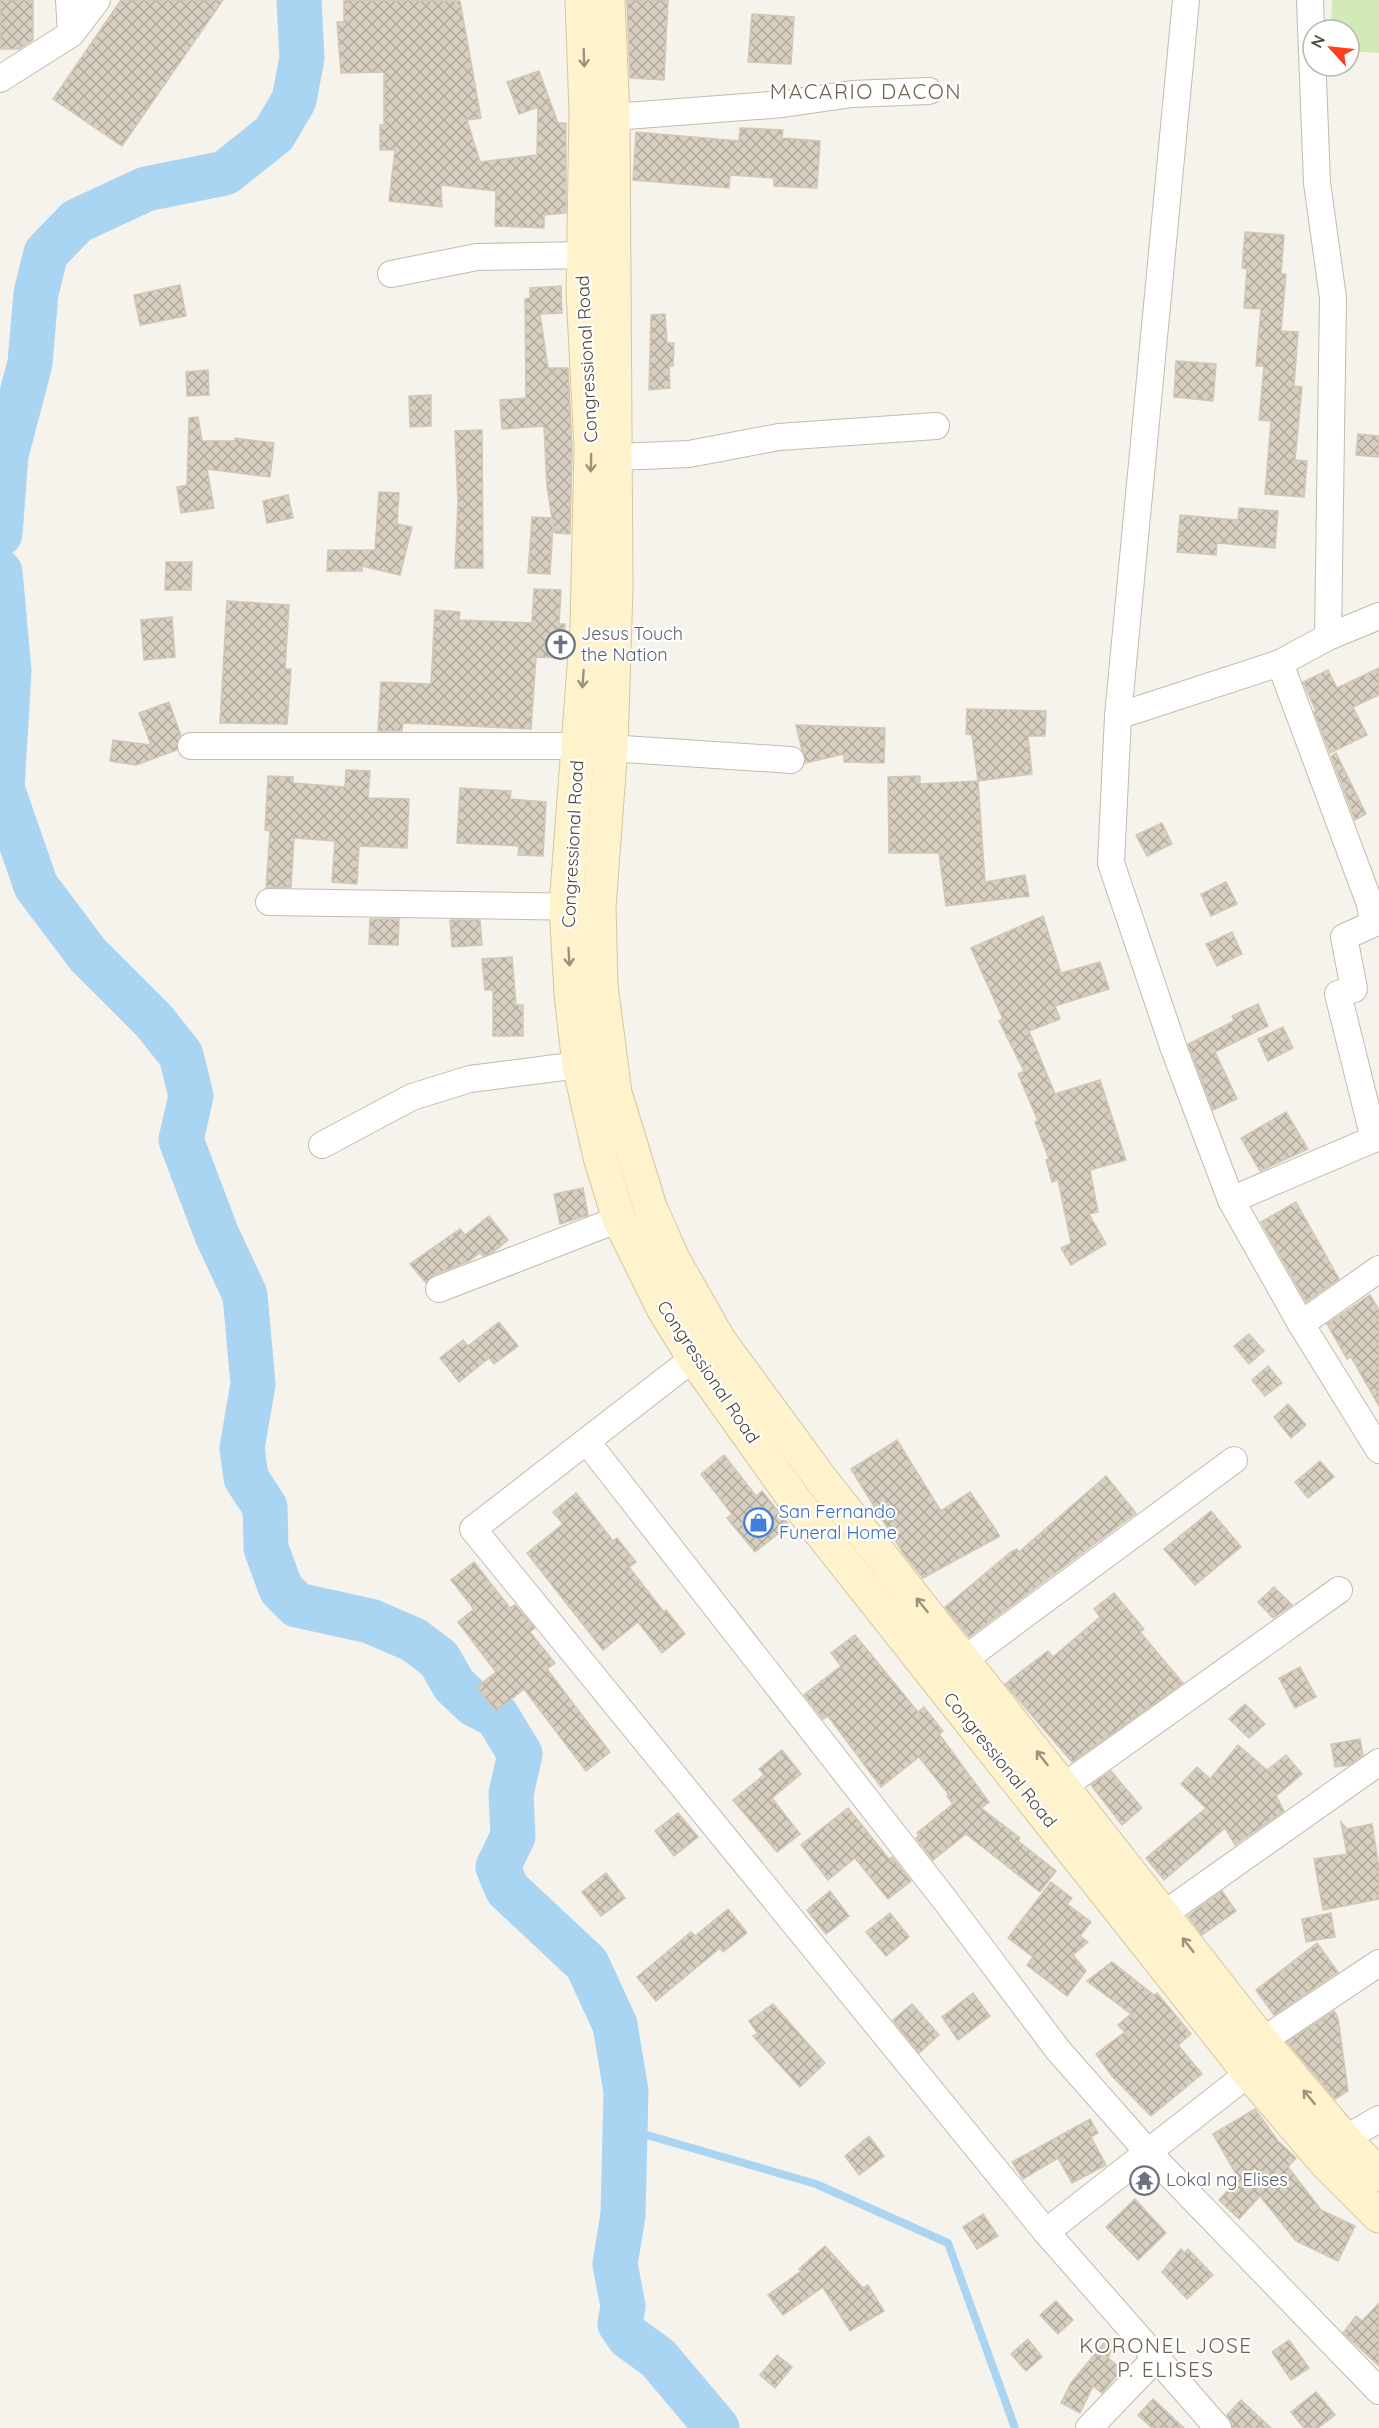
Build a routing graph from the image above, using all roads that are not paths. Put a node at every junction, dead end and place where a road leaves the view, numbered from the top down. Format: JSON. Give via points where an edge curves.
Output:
{"nodes":[{"id":1,"x":69,"y":0,"type":"edge"},
{"id":2,"x":97,"y":0,"type":"edge"},
{"id":3,"x":582,"y":0,"type":"edge"},
{"id":4,"x":608,"y":0,"type":"edge"},
{"id":5,"x":1186,"y":0,"type":"edge"},
{"id":6,"x":1310,"y":0,"type":"edge"},
{"id":7,"x":71,"y":34,"type":"junction"},
{"id":8,"x":0,"y":79,"type":"edge"},
{"id":9,"x":929,"y":91,"type":"dead end"},
{"id":10,"x":613,"y":117,"type":"junction"},
{"id":11,"x":583,"y":255,"type":"junction"},
{"id":12,"x":391,"y":274,"type":"dead end"},
{"id":13,"x":936,"y":426,"type":"dead end"},
{"id":14,"x":617,"y":457,"type":"junction"},
{"id":15,"x":1377,"y":622,"type":"edge"},
{"id":16,"x":1328,"y":637,"type":"junction"},
{"id":17,"x":1280,"y":663,"type":"junction"},
{"id":18,"x":1118,"y":716,"type":"junction"},
{"id":19,"x":191,"y":746,"type":"dead end"},
{"id":20,"x":578,"y":746,"type":"junction"},
{"id":21,"x":611,"y":746,"type":"junction"},
{"id":22,"x":791,"y":760,"type":"dead end"},
{"id":23,"x":269,"y":902,"type":"dead end"},
{"id":24,"x":566,"y":906,"type":"junction"},
{"id":25,"x":599,"y":907,"type":"junction"},
{"id":26,"x":579,"y":1065,"type":"junction"},
{"id":27,"x":601,"y":1097,"type":"junction"},
{"id":28,"x":1377,"y":1138,"type":"edge"},
{"id":29,"x":322,"y":1146,"type":"dead end"},
{"id":30,"x":1231,"y":1200,"type":"junction"},
{"id":31,"x":619,"y":1219,"type":"junction"},
{"id":32,"x":1379,"y":1269,"type":"edge"},
{"id":33,"x":439,"y":1289,"type":"dead end"},
{"id":34,"x":1301,"y":1324,"type":"junction"},
{"id":35,"x":706,"y":1348,"type":"junction"},
{"id":36,"x":588,"y":1443,"type":"junction"},
{"id":37,"x":1379,"y":1450,"type":"edge"},
{"id":38,"x":1234,"y":1460,"type":"dead end"},
{"id":39,"x":1339,"y":1590,"type":"dead end"},
{"id":40,"x":965,"y":1659,"type":"junction"},
{"id":41,"x":936,"y":1680,"type":"junction"},
{"id":42,"x":1379,"y":1762,"type":"edge"},
{"id":43,"x":1064,"y":1786,"type":"junction"},
{"id":44,"x":1164,"y":1914,"type":"junction"},
{"id":45,"x":1379,"y":1963,"type":"edge"},
{"id":46,"x":1216,"y":2005,"type":"junction"},
{"id":47,"x":1262,"y":2041,"type":"junction"},
{"id":48,"x":1249,"y":2073,"type":"junction"},
{"id":49,"x":1379,"y":2119,"type":"edge"},
{"id":50,"x":1147,"y":2151,"type":"junction"},
{"id":51,"x":1336,"y":2152,"type":"junction"},
{"id":52,"x":1379,"y":2174,"type":"edge"},
{"id":53,"x":1379,"y":2216,"type":"edge"},
{"id":54,"x":1046,"y":2232,"type":"junction"},
{"id":55,"x":1156,"y":2358,"type":"junction"},
{"id":56,"x":1379,"y":2391,"type":"edge"},
{"id":57,"x":1089,"y":2428,"type":"edge"},
{"id":58,"x":1218,"y":2428,"type":"edge"}],
"edges":[{"from":1,"to":7,"type":"street"},
{"from":2,"to":7,"type":"street"},
{"from":3,"to":11,"type":"main road","name":"Congressional Road","one_way":true,"via":[[586,112]]},
{"from":4,"to":10,"type":"main road","name":"Congressional Road"},
{"from":5,"to":18,"type":"street"},
{"from":6,"to":16,"type":"street","via":[[1317,183],[1333,298]]},
{"from":7,"to":8,"type":"street"},
{"from":9,"to":10,"type":"street","via":[[852,94],[783,104]]},
{"from":10,"to":14,"type":"main road","name":"Congressional Road","via":[[612,292]]},
{"from":11,"to":12,"type":"street","via":[[477,256]]},
{"from":11,"to":20,"type":"main road","name":"Congressional Road","one_way":true,"via":[[591,448],[587,627]]},
{"from":13,"to":14,"type":"street","via":[[778,437],[689,454]]},
{"from":14,"to":21,"type":"main road","name":"Congressional Road"},
{"from":15,"to":16,"type":"street"},
{"from":16,"to":17,"type":"street"},
{"from":17,"to":18,"type":"street"},
{"from":17,"to":28,"type":"street","via":[[1370,904],[1373,924],[1344,937],[1354,989],[1338,994]]},
{"from":18,"to":30,"type":"street","via":[[1111,863]]},
{"from":19,"to":20,"type":"street"},
{"from":20,"to":21,"type":"street"},
{"from":20,"to":24,"type":"main road","name":"Congressional Road"},
{"from":21,"to":22,"type":"street"},
{"from":21,"to":25,"type":"main road","name":"Congressional Road"},
{"from":23,"to":24,"type":"street"},
{"from":24,"to":25,"type":"street"},
{"from":24,"to":26,"type":"main road","name":"Congressional Road","one_way":true},
{"from":25,"to":27,"type":"main road","name":"Congressional Road"},
{"from":26,"to":27,"type":"main road","name":"Congressional Road"},
{"from":26,"to":29,"type":"street","via":[[470,1080],[412,1097]]},
{"from":27,"to":31,"type":"main road","name":"Congressional Road"},
{"from":27,"to":35,"type":"main road","name":"Congressional Road","via":[[673,1259]]},
{"from":28,"to":30,"type":"street"},
{"from":30,"to":34,"type":"street"},
{"from":31,"to":33,"type":"street"},
{"from":31,"to":35,"type":"main road","name":"Congressional Road","via":[[659,1300]]},
{"from":32,"to":34,"type":"street"},
{"from":34,"to":37,"type":"street"},
{"from":35,"to":36,"type":"street"},
{"from":40,"to":35,"type":"main road","name":"Congressional Road","one_way":true,"via":[[821,1479]]},
{"from":35,"to":41,"type":"main road","name":"Congressional Road","via":[[794,1498]]},
{"from":36,"to":50,"type":"street","via":[[1058,2050]]},
{"from":36,"to":54,"type":"street","via":[[473,1529]]},
{"from":38,"to":40,"type":"street"},
{"from":39,"to":43,"type":"street"},
{"from":40,"to":41,"type":"street"},
{"from":43,"to":40,"type":"main road","name":"Congressional Road","one_way":true},
{"from":41,"to":46,"type":"main road","name":"Congressional Road"},
{"from":42,"to":44,"type":"street"},
{"from":43,"to":44,"type":"main road","name":"Congressional Road"},
{"from":46,"to":44,"type":"main road","name":"Congressional Road","one_way":true},
{"from":45,"to":47,"type":"street"},
{"from":46,"to":47,"type":"main road","name":"Congressional Road"},
{"from":46,"to":48,"type":"main road","name":"Congressional Road"},
{"from":47,"to":48,"type":"street"},
{"from":51,"to":47,"type":"main road","name":"Congressional Road","one_way":true},
{"from":48,"to":50,"type":"street"},
{"from":48,"to":51,"type":"main road","name":"Congressional Road"},
{"from":49,"to":51,"type":"street"},
{"from":50,"to":54,"type":"street"},
{"from":50,"to":56,"type":"street"},
{"from":51,"to":52,"type":"main road","name":"Congressional Road"},
{"from":51,"to":53,"type":"main road","name":"Congressional Road"},
{"from":54,"to":55,"type":"street"},
{"from":55,"to":57,"type":"street"},
{"from":55,"to":58,"type":"street"}]}
